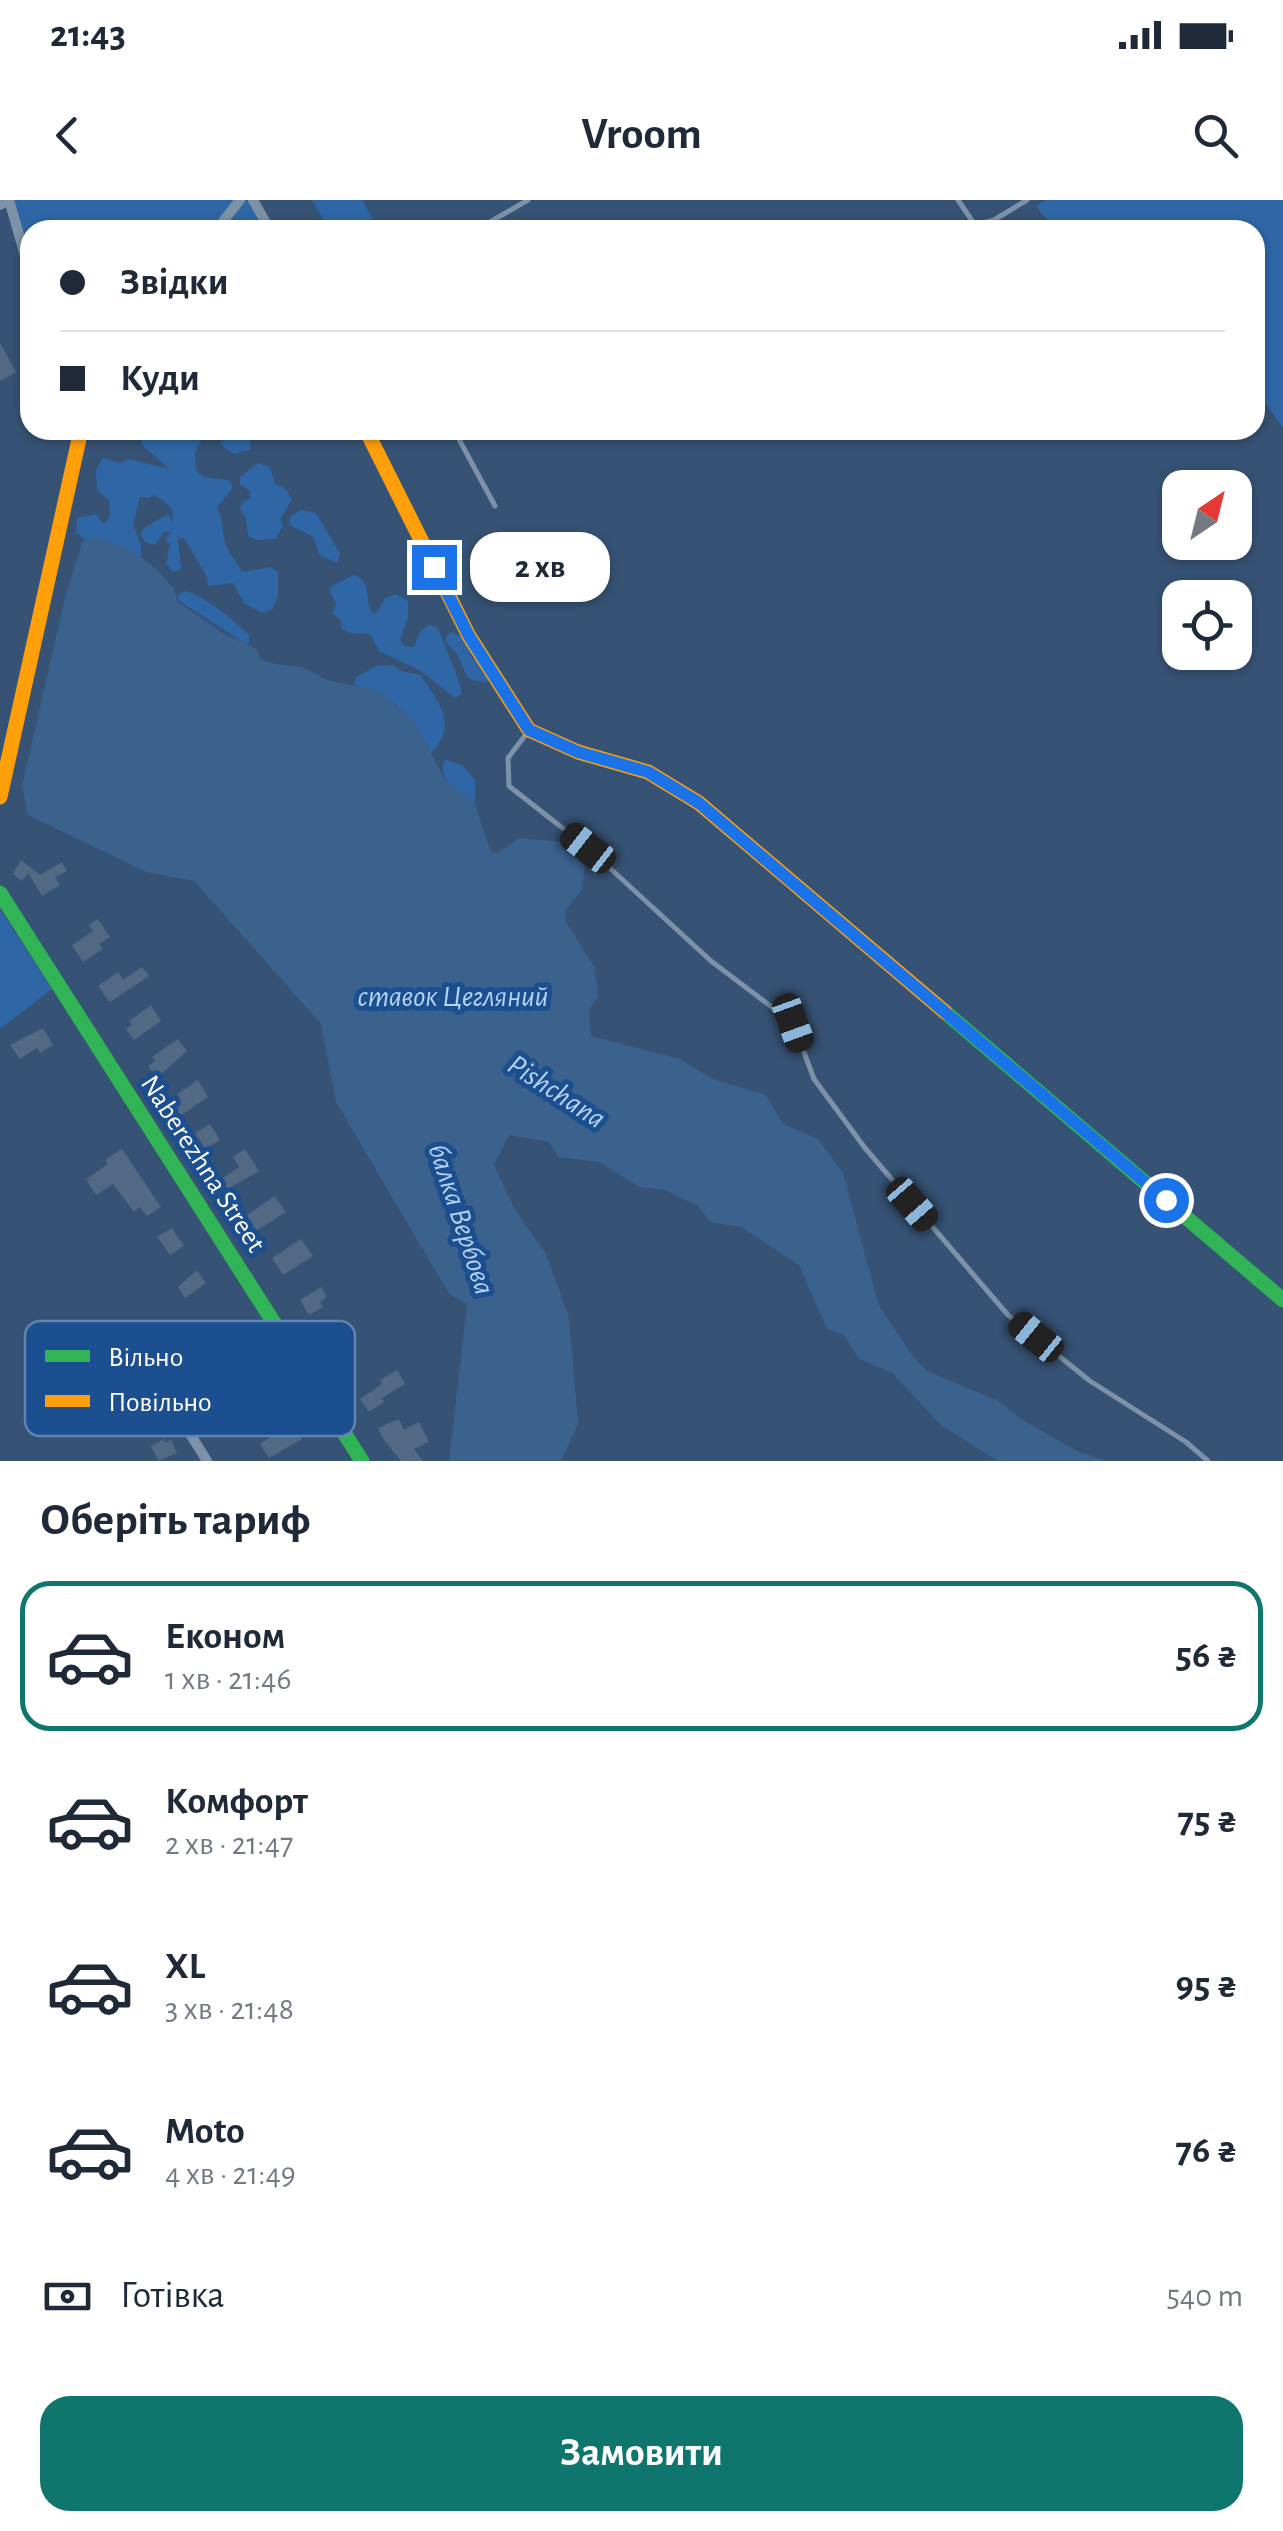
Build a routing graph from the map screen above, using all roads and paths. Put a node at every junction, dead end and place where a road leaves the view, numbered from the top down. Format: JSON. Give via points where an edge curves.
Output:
{"nodes":[{"id":1,"x":9,"y":200,"type":"edge"},
{"id":2,"x":240,"y":200,"type":"edge"},
{"id":3,"x":528,"y":200,"type":"edge"},
{"id":4,"x":1027,"y":200,"type":"edge"},
{"id":5,"x":0,"y":205,"type":"edge"},
{"id":6,"x":224,"y":220,"type":"edge"},
{"id":7,"x":493,"y":220,"type":"edge"},
{"id":8,"x":994,"y":220,"type":"edge"},
{"id":9,"x":20,"y":238,"type":"edge"},
{"id":10,"x":79,"y":440,"type":"edge"},
{"id":11,"x":371,"y":440,"type":"edge"},
{"id":12,"x":459,"y":440,"type":"edge"},
{"id":13,"x":495,"y":506,"type":"dead end"},
{"id":14,"x":529,"y":730,"type":"junction"},
{"id":15,"x":0,"y":798,"type":"edge"},
{"id":16,"x":0,"y":893,"type":"edge"},
{"id":17,"x":1283,"y":1300,"type":"edge"},
{"id":18,"x":273,"y":1321,"type":"edge"},
{"id":19,"x":191,"y":1436,"type":"edge"},
{"id":20,"x":346,"y":1436,"type":"edge"},
{"id":21,"x":207,"y":1461,"type":"edge"},
{"id":22,"x":362,"y":1461,"type":"edge"},
{"id":23,"x":1208,"y":1461,"type":"edge"}],
"edges":[{"from":1,"to":5,"type":"street"},
{"from":1,"to":9,"type":"street"},
{"from":2,"to":6,"type":"street"},
{"from":3,"to":7,"type":"lane"},
{"from":4,"to":8,"type":"lane"},
{"from":10,"to":15,"type":"street"},
{"from":11,"to":14,"type":"street","via":[[469,636]]},
{"from":12,"to":13,"type":"lane"},
{"from":14,"to":17,"type":"street","via":[[648,772],[699,803]]},
{"from":14,"to":23,"type":"lane","via":[[508,758],[509,786],[588,848],[710,961],[793,1023],[814,1079],[1008,1315]]},
{"from":16,"to":18,"type":"street","name":"Naberezhna Street"},
{"from":19,"to":21,"type":"street"},
{"from":20,"to":22,"type":"street","name":"Naberezhna Street"}]}
